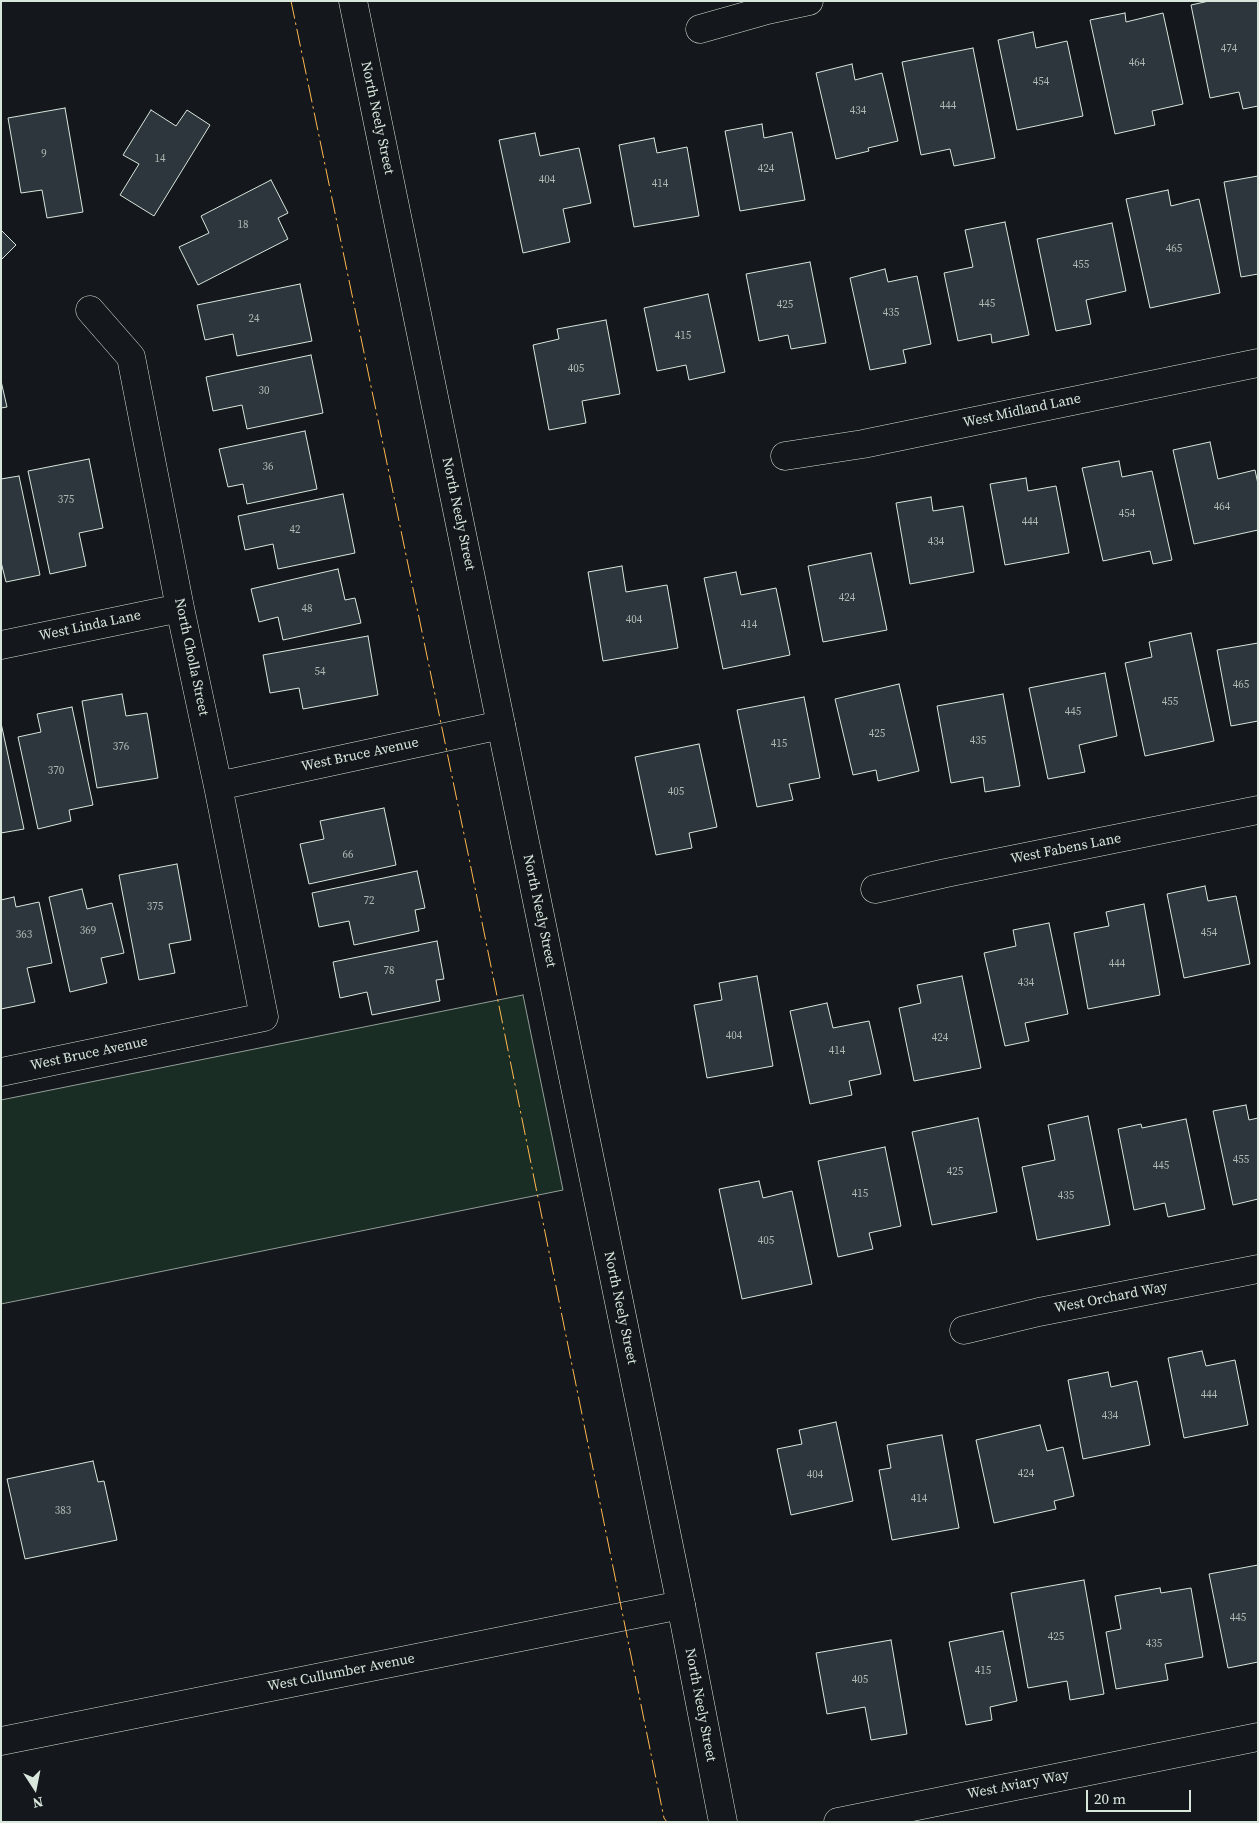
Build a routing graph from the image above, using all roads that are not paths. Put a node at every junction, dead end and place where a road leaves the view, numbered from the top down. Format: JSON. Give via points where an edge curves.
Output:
{"nodes":[{"id":1,"x":353,"y":1,"type":"edge"},
{"id":2,"x":809,"y":1,"type":"edge"},
{"id":3,"x":700,"y":29,"type":"dead end"},
{"id":4,"x":90,"y":310,"type":"dead end"},
{"id":5,"x":1258,"y":363,"type":"edge"},
{"id":6,"x":786,"y":456,"type":"dead end"},
{"id":7,"x":180,"y":608,"type":"junction"},
{"id":8,"x":1,"y":645,"type":"edge"},
{"id":9,"x":501,"y":725,"type":"junction"},
{"id":10,"x":218,"y":786,"type":"junction"},
{"id":11,"x":1258,"y":810,"type":"edge"},
{"id":12,"x":875,"y":889,"type":"dead end"},
{"id":13,"x":264,"y":1017,"type":"joint"},
{"id":14,"x":1,"y":1072,"type":"edge"},
{"id":15,"x":1258,"y":1269,"type":"edge"},
{"id":16,"x":964,"y":1330,"type":"dead end"},
{"id":17,"x":681,"y":1605,"type":"junction"},
{"id":18,"x":1258,"y":1737,"type":"edge"},
{"id":19,"x":1,"y":1741,"type":"edge"},
{"id":20,"x":723,"y":1822,"type":"edge"},
{"id":21,"x":838,"y":1822,"type":"edge"}],
"edges":[{"from":1,"to":9,"type":"street","name":"North Neely Street"},
{"from":2,"to":3,"type":"street"},
{"from":4,"to":7,"type":"street","name":"North Cholla Street","via":[[131,357]]},
{"from":5,"to":6,"type":"street","name":"West Midland Lane","via":[[863,444]]},
{"from":7,"to":8,"type":"street","name":"West Linda Lane"},
{"from":7,"to":10,"type":"street","name":"North Cholla Street"},
{"from":9,"to":10,"type":"street","name":"West Bruce Avenue"},
{"from":9,"to":17,"type":"street","name":"North Neely Street"},
{"from":10,"to":13,"type":"street","name":"North Cholla Street"},
{"from":11,"to":12,"type":"street","name":"West Fabens Lane"},
{"from":13,"to":14,"type":"street","name":"West Bruce Avenue"},
{"from":15,"to":16,"type":"street","name":"West Orchard Way"},
{"from":17,"to":19,"type":"street","name":"West Cullumber Avenue"},
{"from":17,"to":20,"type":"street","name":"North Neely Street"},
{"from":18,"to":21,"type":"street","name":"West Aviary Way"}]}
